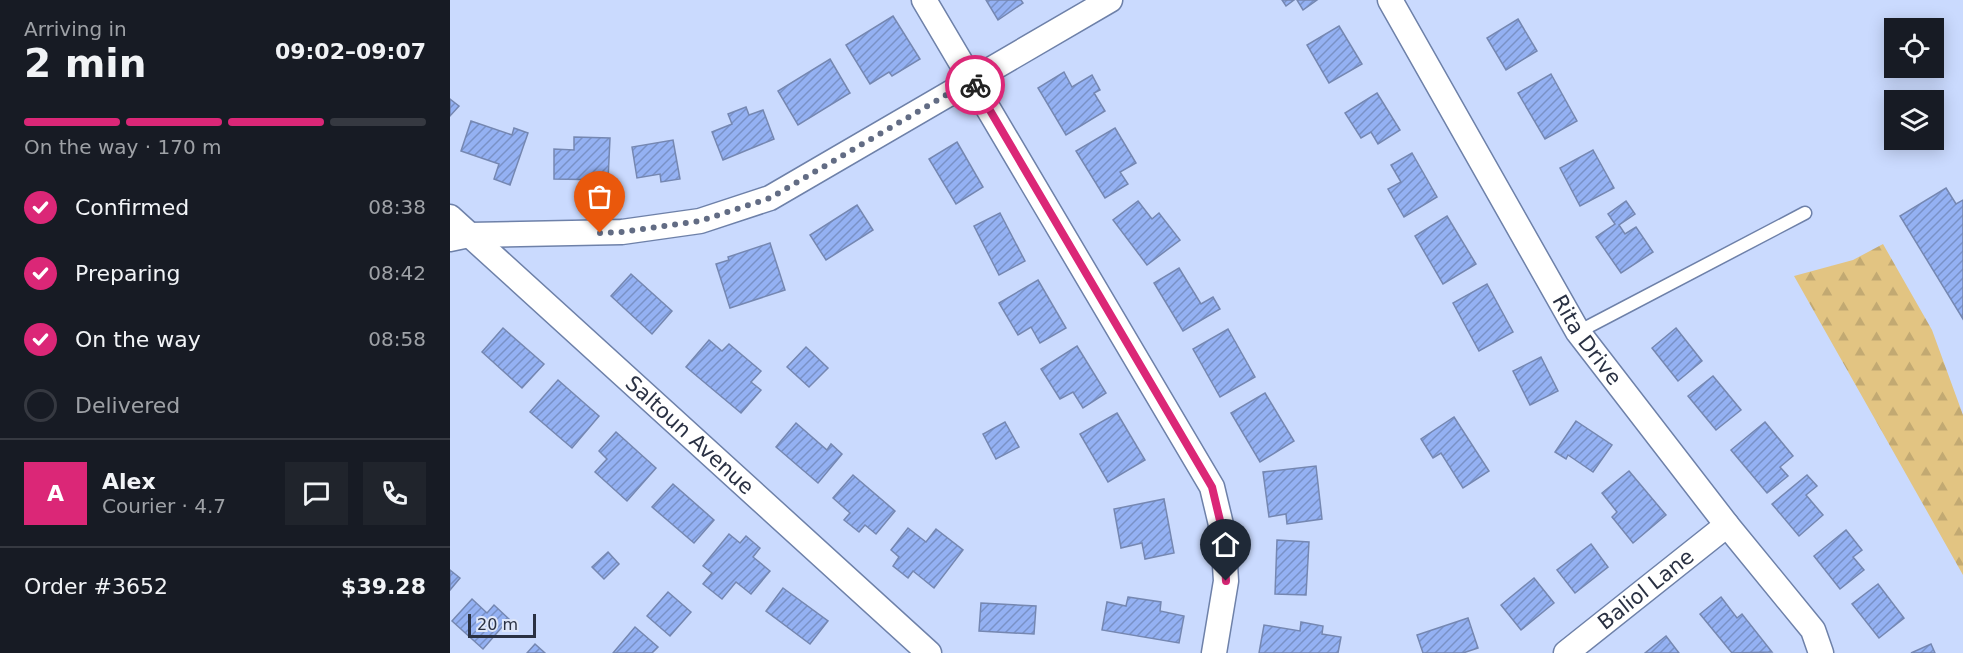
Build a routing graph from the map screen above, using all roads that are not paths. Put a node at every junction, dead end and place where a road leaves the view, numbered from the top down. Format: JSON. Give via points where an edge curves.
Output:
{"nodes":[{"id":1,"x":924,"y":0,"type":"edge"},
{"id":2,"x":1110,"y":0,"type":"edge"},
{"id":3,"x":1390,"y":0,"type":"edge"},
{"id":4,"x":972,"y":80,"type":"junction"},
{"id":5,"x":1805,"y":213,"type":"dead end"},
{"id":6,"x":450,"y":217,"type":"edge"},
{"id":7,"x":460,"y":237,"type":"edge"},
{"id":8,"x":1578,"y":332,"type":"junction"},
{"id":9,"x":1727,"y":525,"type":"junction"},
{"id":10,"x":929,"y":653,"type":"edge"},
{"id":11,"x":1214,"y":653,"type":"edge"},
{"id":12,"x":1566,"y":653,"type":"edge"},
{"id":13,"x":1821,"y":653,"type":"edge"}],
"edges":[{"from":1,"to":4,"type":"street"},
{"from":2,"to":4,"type":"street"},
{"from":3,"to":8,"type":"street","name":"Rita Drive"},
{"from":4,"to":7,"type":"street","via":[[770,198],[700,221],[622,232]]},
{"from":4,"to":11,"type":"street","via":[[1212,487],[1223,533],[1226,581]]},
{"from":5,"to":8,"type":"lane"},
{"from":6,"to":7,"type":"street","name":"Saltoun Avenue"},
{"from":7,"to":10,"type":"street","name":"Saltoun Avenue"},
{"from":8,"to":9,"type":"street","name":"Rita Drive"},
{"from":9,"to":12,"type":"street","name":"Baliol Lane"},
{"from":9,"to":13,"type":"street","name":"Rita Drive","via":[[1813,630]]}]}
